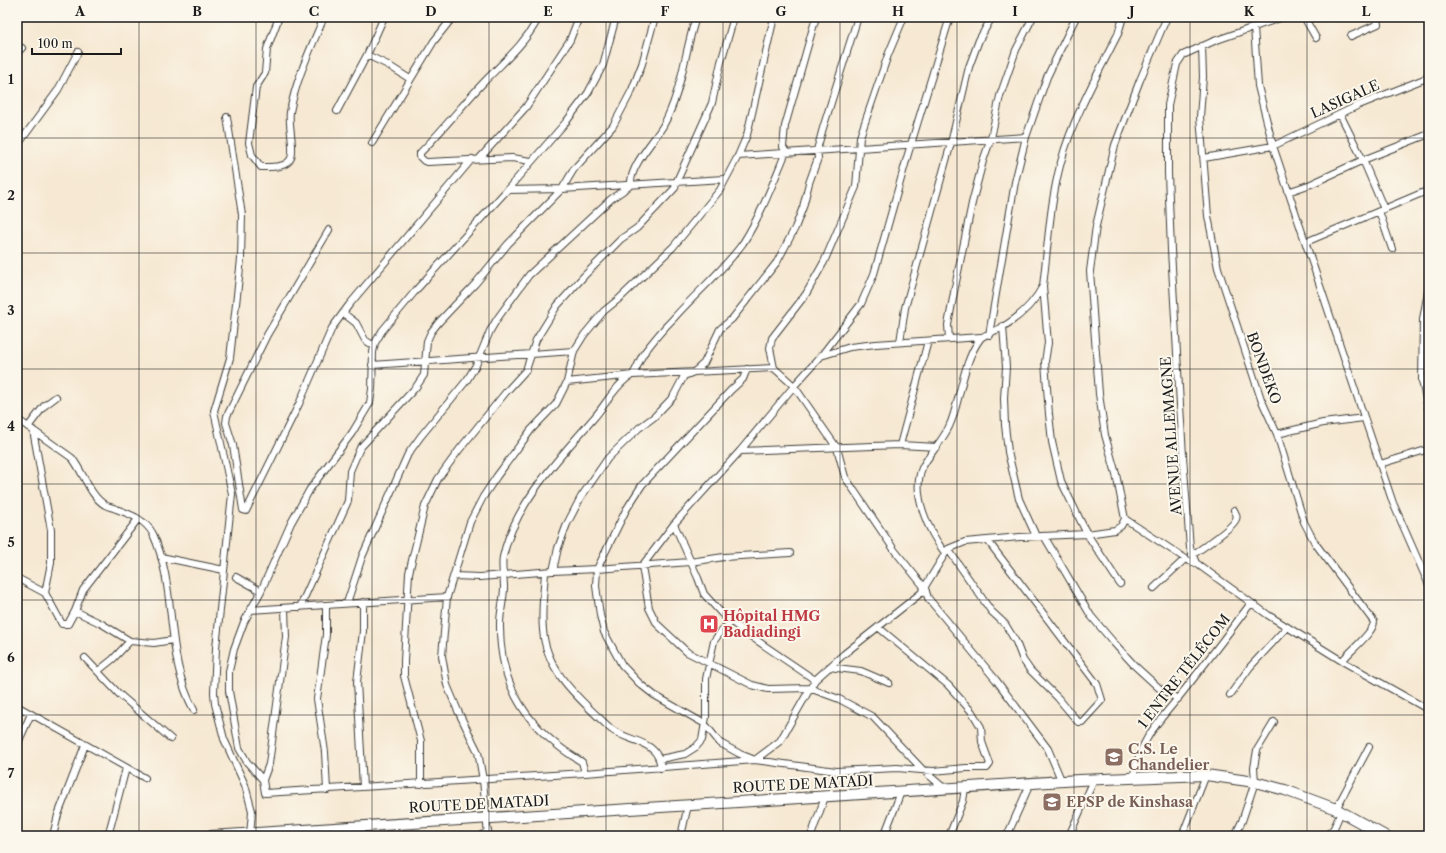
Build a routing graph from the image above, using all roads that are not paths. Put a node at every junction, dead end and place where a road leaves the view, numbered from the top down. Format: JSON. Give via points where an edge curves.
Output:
{"nodes":[{"id":1,"x":278,"y":17,"type":"edge"},
{"id":2,"x":324,"y":17,"type":"edge"},
{"id":3,"x":384,"y":17,"type":"edge"},
{"id":4,"x":453,"y":17,"type":"edge"},
{"id":5,"x":532,"y":17,"type":"edge"},
{"id":6,"x":580,"y":17,"type":"edge"},
{"id":7,"x":616,"y":17,"type":"edge"},
{"id":8,"x":655,"y":17,"type":"edge"},
{"id":9,"x":696,"y":17,"type":"edge"},
{"id":10,"x":734,"y":17,"type":"edge"},
{"id":11,"x":774,"y":17,"type":"edge"},
{"id":12,"x":816,"y":17,"type":"edge"},
{"id":13,"x":858,"y":17,"type":"edge"},
{"id":14,"x":904,"y":17,"type":"edge"},
{"id":15,"x":950,"y":17,"type":"edge"},
{"id":16,"x":992,"y":17,"type":"edge"},
{"id":17,"x":1033,"y":17,"type":"edge"},
{"id":18,"x":1076,"y":17,"type":"edge"},
{"id":19,"x":1123,"y":17,"type":"edge"},
{"id":20,"x":1167,"y":17,"type":"edge"},
{"id":21,"x":1283,"y":17,"type":"edge"},
{"id":22,"x":1304,"y":17,"type":"edge"},
{"id":23,"x":1376,"y":17,"type":"edge"},
{"id":24,"x":541,"y":18,"type":"edge"},
{"id":25,"x":1267,"y":19,"type":"edge"},
{"id":26,"x":1254,"y":27,"type":"junction"},
{"id":27,"x":1351,"y":36,"type":"dead end"},
{"id":28,"x":1316,"y":38,"type":"dead end"},
{"id":29,"x":1202,"y":46,"type":"junction"},
{"id":30,"x":22,"y":48,"type":"dead end"},
{"id":31,"x":78,"y":52,"type":"dead end"},
{"id":32,"x":17,"y":53,"type":"edge"},
{"id":33,"x":367,"y":55,"type":"junction"},
{"id":34,"x":1429,"y":77,"type":"edge"},
{"id":35,"x":410,"y":79,"type":"junction"},
{"id":36,"x":337,"y":111,"type":"dead end"},
{"id":37,"x":1340,"y":114,"type":"junction"},
{"id":38,"x":227,"y":117,"type":"dead end"},
{"id":39,"x":1429,"y":134,"type":"edge"},
{"id":40,"x":1026,"y":137,"type":"junction"},
{"id":41,"x":992,"y":138,"type":"junction"},
{"id":42,"x":372,"y":143,"type":"dead end"},
{"id":43,"x":951,"y":143,"type":"junction"},
{"id":44,"x":912,"y":144,"type":"junction"},
{"id":45,"x":17,"y":146,"type":"edge"},
{"id":46,"x":1273,"y":146,"type":"junction"},
{"id":47,"x":859,"y":147,"type":"junction"},
{"id":48,"x":817,"y":150,"type":"junction"},
{"id":49,"x":786,"y":152,"type":"junction"},
{"id":50,"x":738,"y":156,"type":"junction"},
{"id":51,"x":1204,"y":158,"type":"junction"},
{"id":52,"x":472,"y":159,"type":"junction"},
{"id":53,"x":479,"y":159,"type":"junction"},
{"id":54,"x":1363,"y":160,"type":"junction"},
{"id":55,"x":531,"y":161,"type":"junction"},
{"id":56,"x":724,"y":179,"type":"junction"},
{"id":57,"x":676,"y":182,"type":"junction"},
{"id":58,"x":631,"y":185,"type":"junction"},
{"id":59,"x":562,"y":189,"type":"junction"},
{"id":60,"x":507,"y":190,"type":"junction"},
{"id":61,"x":1429,"y":190,"type":"edge"},
{"id":62,"x":1288,"y":192,"type":"junction"},
{"id":63,"x":1382,"y":210,"type":"junction"},
{"id":64,"x":329,"y":230,"type":"dead end"},
{"id":65,"x":1306,"y":242,"type":"junction"},
{"id":66,"x":1392,"y":249,"type":"dead end"},
{"id":67,"x":1043,"y":286,"type":"junction"},
{"id":68,"x":1429,"y":286,"type":"edge"},
{"id":69,"x":343,"y":313,"type":"junction"},
{"id":70,"x":1003,"y":326,"type":"junction"},
{"id":71,"x":989,"y":335,"type":"junction"},
{"id":72,"x":981,"y":337,"type":"junction"},
{"id":73,"x":949,"y":339,"type":"junction"},
{"id":74,"x":928,"y":341,"type":"junction"},
{"id":75,"x":900,"y":342,"type":"junction"},
{"id":76,"x":374,"y":346,"type":"junction"},
{"id":77,"x":574,"y":351,"type":"junction"},
{"id":78,"x":532,"y":353,"type":"junction"},
{"id":79,"x":821,"y":356,"type":"junction"},
{"id":80,"x":479,"y":358,"type":"junction"},
{"id":81,"x":427,"y":361,"type":"junction"},
{"id":82,"x":372,"y":365,"type":"junction"},
{"id":83,"x":774,"y":368,"type":"junction"},
{"id":84,"x":747,"y":369,"type":"junction"},
{"id":85,"x":694,"y":372,"type":"junction"},
{"id":86,"x":633,"y":375,"type":"junction"},
{"id":87,"x":567,"y":382,"type":"junction"},
{"id":88,"x":794,"y":386,"type":"junction"},
{"id":89,"x":56,"y":397,"type":"dead end"},
{"id":90,"x":1429,"y":412,"type":"edge"},
{"id":91,"x":1364,"y":418,"type":"junction"},
{"id":92,"x":17,"y":420,"type":"edge"},
{"id":93,"x":30,"y":428,"type":"junction"},
{"id":94,"x":1277,"y":434,"type":"junction"},
{"id":95,"x":900,"y":445,"type":"junction"},
{"id":96,"x":937,"y":447,"type":"junction"},
{"id":97,"x":837,"y":448,"type":"junction"},
{"id":98,"x":1429,"y":449,"type":"edge"},
{"id":99,"x":740,"y":452,"type":"junction"},
{"id":100,"x":1380,"y":464,"type":"junction"},
{"id":101,"x":1234,"y":510,"type":"dead end"},
{"id":102,"x":1125,"y":518,"type":"junction"},
{"id":103,"x":138,"y":519,"type":"junction"},
{"id":104,"x":674,"y":524,"type":"junction"},
{"id":105,"x":1087,"y":534,"type":"junction"},
{"id":106,"x":1036,"y":536,"type":"junction"},
{"id":107,"x":1044,"y":536,"type":"junction"},
{"id":108,"x":988,"y":541,"type":"junction"},
{"id":109,"x":946,"y":551,"type":"junction"},
{"id":110,"x":790,"y":553,"type":"dead end"},
{"id":111,"x":1192,"y":555,"type":"junction"},
{"id":112,"x":161,"y":557,"type":"junction"},
{"id":113,"x":1186,"y":559,"type":"junction"},
{"id":114,"x":690,"y":562,"type":"junction"},
{"id":115,"x":1196,"y":563,"type":"junction"},
{"id":116,"x":642,"y":566,"type":"junction"},
{"id":117,"x":597,"y":569,"type":"junction"},
{"id":118,"x":224,"y":570,"type":"junction"},
{"id":119,"x":553,"y":571,"type":"junction"},
{"id":120,"x":545,"y":572,"type":"junction"},
{"id":121,"x":503,"y":574,"type":"junction"},
{"id":122,"x":454,"y":576,"type":"junction"},
{"id":123,"x":236,"y":577,"type":"dead end"},
{"id":124,"x":17,"y":578,"type":"edge"},
{"id":125,"x":1120,"y":584,"type":"dead end"},
{"id":126,"x":1429,"y":585,"type":"edge"},
{"id":127,"x":925,"y":588,"type":"junction"},
{"id":128,"x":1154,"y":588,"type":"dead end"},
{"id":129,"x":261,"y":591,"type":"junction"},
{"id":130,"x":45,"y":592,"type":"junction"},
{"id":131,"x":447,"y":597,"type":"junction"},
{"id":132,"x":406,"y":600,"type":"junction"},
{"id":133,"x":363,"y":602,"type":"junction"},
{"id":134,"x":348,"y":603,"type":"junction"},
{"id":135,"x":1251,"y":603,"type":"junction"},
{"id":136,"x":326,"y":605,"type":"junction"},
{"id":137,"x":300,"y":607,"type":"junction"},
{"id":138,"x":285,"y":608,"type":"junction"},
{"id":139,"x":250,"y":610,"type":"junction"},
{"id":140,"x":75,"y":612,"type":"junction"},
{"id":141,"x":732,"y":622,"type":"junction"},
{"id":142,"x":878,"y":627,"type":"junction"},
{"id":143,"x":1287,"y":627,"type":"junction"},
{"id":144,"x":172,"y":640,"type":"junction"},
{"id":145,"x":130,"y":641,"type":"junction"},
{"id":146,"x":85,"y":658,"type":"dead end"},
{"id":147,"x":1342,"y":661,"type":"junction"},
{"id":148,"x":711,"y":663,"type":"junction"},
{"id":149,"x":829,"y":667,"type":"junction"},
{"id":150,"x":98,"y":671,"type":"junction"},
{"id":151,"x":815,"y":680,"type":"junction"},
{"id":152,"x":889,"y":683,"type":"dead end"},
{"id":153,"x":809,"y":688,"type":"junction"},
{"id":154,"x":1230,"y":695,"type":"dead end"},
{"id":155,"x":1178,"y":699,"type":"junction"},
{"id":156,"x":17,"y":706,"type":"edge"},
{"id":157,"x":194,"y":710,"type":"dead end"},
{"id":158,"x":1429,"y":710,"type":"edge"},
{"id":159,"x":31,"y":714,"type":"junction"},
{"id":160,"x":1274,"y":722,"type":"dead end"},
{"id":161,"x":705,"y":724,"type":"junction"},
{"id":162,"x":171,"y":739,"type":"dead end"},
{"id":163,"x":17,"y":744,"type":"edge"},
{"id":164,"x":86,"y":745,"type":"junction"},
{"id":165,"x":1369,"y":746,"type":"dead end"},
{"id":166,"x":660,"y":759,"type":"junction"},
{"id":167,"x":755,"y":760,"type":"junction"},
{"id":168,"x":126,"y":768,"type":"junction"},
{"id":169,"x":661,"y":768,"type":"junction"},
{"id":170,"x":923,"y":770,"type":"junction"},
{"id":171,"x":585,"y":773,"type":"junction"},
{"id":172,"x":1206,"y":775,"type":"junction"},
{"id":173,"x":145,"y":778,"type":"dead end"},
{"id":174,"x":1133,"y":778,"type":"junction"},
{"id":175,"x":263,"y":780,"type":"junction"},
{"id":176,"x":483,"y":780,"type":"junction"},
{"id":177,"x":1094,"y":780,"type":"junction"},
{"id":178,"x":1062,"y":782,"type":"junction"},
{"id":179,"x":1255,"y":782,"type":"junction"},
{"id":180,"x":421,"y":784,"type":"junction"},
{"id":181,"x":1030,"y":784,"type":"junction"},
{"id":182,"x":363,"y":787,"type":"junction"},
{"id":183,"x":965,"y":788,"type":"junction"},
{"id":184,"x":945,"y":789,"type":"junction"},
{"id":185,"x":327,"y":790,"type":"junction"},
{"id":186,"x":901,"y":792,"type":"junction"},
{"id":187,"x":825,"y":797,"type":"junction"},
{"id":188,"x":688,"y":805,"type":"junction"},
{"id":189,"x":1339,"y":811,"type":"junction"},
{"id":190,"x":486,"y":818,"type":"junction"},
{"id":191,"x":250,"y":834,"type":"edge"},
{"id":192,"x":488,"y":834,"type":"edge"},
{"id":193,"x":1382,"y":835,"type":"edge"},
{"id":194,"x":54,"y":836,"type":"edge"},
{"id":195,"x":108,"y":836,"type":"edge"},
{"id":196,"x":211,"y":836,"type":"edge"},
{"id":197,"x":481,"y":836,"type":"edge"},
{"id":198,"x":682,"y":836,"type":"edge"},
{"id":199,"x":811,"y":836,"type":"edge"},
{"id":200,"x":884,"y":836,"type":"edge"},
{"id":201,"x":949,"y":836,"type":"edge"},
{"id":202,"x":1007,"y":836,"type":"edge"},
{"id":203,"x":1068,"y":836,"type":"edge"},
{"id":204,"x":1182,"y":836,"type":"edge"},
{"id":205,"x":1235,"y":836,"type":"edge"},
{"id":206,"x":1326,"y":836,"type":"edge"}],
"edges":[{"from":1,"to":2,"type":"street","via":[[267,50],[265,73],[256,87],[249,143],[252,155],[261,167],[273,168],[288,163],[292,157],[290,113],[301,73]]},
{"from":3,"to":33,"type":"street"},
{"from":4,"to":35,"type":"street"},
{"from":5,"to":24,"type":"street"},
{"from":6,"to":53,"type":"street","via":[[570,40],[526,107]]},
{"from":7,"to":55,"type":"street","via":[[603,65],[588,93]]},
{"from":8,"to":59,"type":"street","via":[[642,64],[621,113],[613,126],[574,169]]},
{"from":9,"to":58,"type":"street","via":[[675,103],[632,174]]},
{"from":10,"to":57,"type":"street","via":[[712,103]]},
{"from":11,"to":50,"type":"street","via":[[747,135]]},
{"from":12,"to":49,"type":"street","via":[[785,126],[783,147]]},
{"from":13,"to":48,"type":"street"},
{"from":14,"to":47,"type":"street","via":[[885,63],[860,137]]},
{"from":15,"to":44,"type":"street"},
{"from":16,"to":43,"type":"street","via":[[979,40],[969,67]]},
{"from":17,"to":41,"type":"street","via":[[1016,50],[1000,96]]},
{"from":18,"to":40,"type":"street","via":[[1048,77]]},
{"from":19,"to":67,"type":"street","via":[[1118,34],[1070,133],[1061,162],[1050,216]]},
{"from":20,"to":102,"type":"street","via":[[1115,145],[1096,226],[1090,271],[1099,394],[1105,435]]},
{"from":21,"to":25,"type":"street","name":"AVENUE ALLEMAGNE"},
{"from":22,"to":28,"type":"street"},
{"from":23,"to":27,"type":"street","via":[[1378,24]]},
{"from":24,"to":52,"type":"street","via":[[442,132],[420,153],[424,162]]},
{"from":25,"to":26,"type":"street","name":"AVENUE ALLEMAGNE"},
{"from":26,"to":29,"type":"street","name":"AVENUE ALLEMAGNE"},
{"from":26,"to":46,"type":"street","via":[[1258,86]]},
{"from":29,"to":51,"type":"street","name":"BONDEKO","via":[[1200,117]]},
{"from":29,"to":111,"type":"street","name":"AVENUE ALLEMAGNE","via":[[1183,55],[1178,64],[1168,105],[1168,173],[1179,391]]},
{"from":30,"to":32,"type":"street"},
{"from":31,"to":45,"type":"street","via":[[58,90]]},
{"from":33,"to":35,"type":"street","via":[[388,64]]},
{"from":33,"to":36,"type":"street"},
{"from":34,"to":37,"type":"street","name":"LASIGALE"},
{"from":35,"to":42,"type":"street"},
{"from":37,"to":46,"type":"street","name":"LASIGALE"},
{"from":37,"to":54,"type":"street"},
{"from":38,"to":118,"type":"street","via":[[242,215],[241,259],[230,358],[214,411],[232,494]]},
{"from":39,"to":54,"type":"street"},
{"from":40,"to":41,"type":"street"},
{"from":40,"to":71,"type":"street","via":[[1015,182]]},
{"from":41,"to":43,"type":"street"},
{"from":41,"to":73,"type":"street","via":[[972,203],[950,312]]},
{"from":43,"to":44,"type":"street"},
{"from":43,"to":75,"type":"street","via":[[905,308]]},
{"from":44,"to":47,"type":"street"},
{"from":44,"to":79,"type":"street","via":[[871,280],[861,304]]},
{"from":46,"to":51,"type":"street","name":"LASIGALE"},
{"from":46,"to":62,"type":"street"},
{"from":47,"to":48,"type":"street"},
{"from":47,"to":83,"type":"street","via":[[856,187],[824,262],[806,294],[772,338],[770,348]]},
{"from":48,"to":49,"type":"street"},
{"from":48,"to":85,"type":"street","via":[[818,158],[803,206],[795,228],[777,262],[732,319],[720,329],[709,356]]},
{"from":49,"to":50,"type":"street"},
{"from":49,"to":86,"type":"street","via":[[743,243],[719,273],[671,320],[645,352]]},
{"from":50,"to":56,"type":"street"},
{"from":51,"to":94,"type":"street","name":"BONDEKO","via":[[1208,216],[1218,268],[1261,398]]},
{"from":52,"to":53,"type":"street"},
{"from":52,"to":69,"type":"street"},
{"from":53,"to":55,"type":"street","via":[[512,158]]},
{"from":54,"to":62,"type":"street"},
{"from":54,"to":63,"type":"street"},
{"from":55,"to":60,"type":"street"},
{"from":56,"to":57,"type":"street"},
{"from":56,"to":77,"type":"street","via":[[720,190],[673,247],[604,311]]},
{"from":57,"to":58,"type":"street"},
{"from":57,"to":78,"type":"street","via":[[675,188],[637,228],[621,239],[557,306],[536,340]]},
{"from":58,"to":59,"type":"street"},
{"from":58,"to":80,"type":"street","via":[[611,198],[529,275],[490,331]]},
{"from":59,"to":60,"type":"street"},
{"from":59,"to":81,"type":"street","via":[[508,244],[431,332]]},
{"from":60,"to":76,"type":"street","via":[[382,331]]},
{"from":61,"to":63,"type":"street"},
{"from":62,"to":65,"type":"street"},
{"from":63,"to":65,"type":"street"},
{"from":63,"to":66,"type":"street"},
{"from":64,"to":69,"type":"street","via":[[267,335],[227,416],[226,423],[233,445],[243,510],[246,511],[259,488],[332,328]]},
{"from":65,"to":91,"type":"street"},
{"from":67,"to":70,"type":"street","via":[[1029,306]]},
{"from":67,"to":105,"type":"street","via":[[1048,343],[1045,362],[1052,442],[1061,482]]},
{"from":68,"to":90,"type":"street","via":[[1423,319],[1422,381]]},
{"from":69,"to":76,"type":"street","via":[[356,323],[365,340]]},
{"from":70,"to":71,"type":"street"},
{"from":70,"to":106,"type":"street","via":[[1008,452],[1019,499]]},
{"from":71,"to":72,"type":"street"},
{"from":72,"to":73,"type":"street"},
{"from":72,"to":96,"type":"street","via":[[969,360],[951,424]]},
{"from":73,"to":74,"type":"street"},
{"from":74,"to":75,"type":"street"},
{"from":74,"to":95,"type":"street"},
{"from":75,"to":79,"type":"street","via":[[850,347]]},
{"from":76,"to":82,"type":"street"},
{"from":77,"to":78,"type":"street"},
{"from":77,"to":87,"type":"street"},
{"from":78,"to":80,"type":"street"},
{"from":78,"to":132,"type":"street","via":[[526,370],[438,479],[425,506],[417,533]]},
{"from":79,"to":88,"type":"street"},
{"from":80,"to":81,"type":"street"},
{"from":80,"to":134,"type":"street","via":[[467,380],[408,454],[362,557]]},
{"from":81,"to":82,"type":"street"},
{"from":81,"to":137,"type":"street","via":[[424,375],[416,387],[360,448],[350,471],[348,501]]},
{"from":82,"to":129,"type":"street","via":[[370,403],[352,433],[310,489],[291,523]]},
{"from":83,"to":84,"type":"street"},
{"from":83,"to":88,"type":"street"},
{"from":84,"to":85,"type":"street"},
{"from":84,"to":117,"type":"street","via":[[743,379],[642,485],[626,510]]},
{"from":85,"to":86,"type":"street"},
{"from":85,"to":119,"type":"street","via":[[684,376],[673,397],[608,458],[581,497],[567,524]]},
{"from":86,"to":87,"type":"street"},
{"from":86,"to":121,"type":"street","via":[[624,381],[539,482],[515,525],[503,557]]},
{"from":87,"to":122,"type":"street","via":[[556,404],[531,430],[483,497],[470,522]]},
{"from":88,"to":97,"type":"street"},
{"from":88,"to":99,"type":"street"},
{"from":89,"to":93,"type":"street","via":[[44,406]]},
{"from":91,"to":94,"type":"street","via":[[1323,423]]},
{"from":91,"to":100,"type":"street"},
{"from":92,"to":93,"type":"street"},
{"from":93,"to":103,"type":"street","via":[[72,458],[96,499],[106,506]]},
{"from":93,"to":130,"type":"street","via":[[51,530],[51,563]]},
{"from":94,"to":147,"type":"street","name":"BONDEKO","via":[[1304,522],[1315,543],[1374,622],[1372,630]]},
{"from":95,"to":96,"type":"street"},
{"from":95,"to":97,"type":"street"},
{"from":96,"to":109,"type":"street","via":[[922,469],[920,499],[937,543]]},
{"from":97,"to":99,"type":"street"},
{"from":97,"to":127,"type":"street","via":[[845,477],[895,551]]},
{"from":98,"to":100,"type":"street"},
{"from":99,"to":104,"type":"street"},
{"from":100,"to":126,"type":"street","via":[[1392,503]]},
{"from":101,"to":111,"type":"street","via":[[1236,520]]},
{"from":102,"to":105,"type":"street","via":[[1124,523],[1115,530]]},
{"from":102,"to":113,"type":"street"},
{"from":103,"to":112,"type":"street","via":[[145,523],[152,533]]},
{"from":103,"to":140,"type":"street","via":[[83,590]]},
{"from":104,"to":114,"type":"street"},
{"from":104,"to":116,"type":"street"},
{"from":105,"to":107,"type":"street"},
{"from":105,"to":125,"type":"street"},
{"from":106,"to":107,"type":"street"},
{"from":106,"to":108,"type":"street"},
{"from":107,"to":155,"type":"street","via":[[1092,616],[1114,643],[1159,688]]},
{"from":108,"to":109,"type":"street","via":[[965,542]]},
{"from":108,"to":109,"type":"street","via":[[1097,684],[1102,700],[1082,722],[1078,722],[1030,670],[1005,624],[991,611]]},
{"from":109,"to":127,"type":"street"},
{"from":110,"to":114,"type":"street","via":[[751,557],[724,556]]},
{"from":111,"to":115,"type":"street","name":"AVENUE ALLEMAGNE"},
{"from":112,"to":118,"type":"street"},
{"from":112,"to":144,"type":"street"},
{"from":113,"to":115,"type":"street"},
{"from":113,"to":128,"type":"street"},
{"from":114,"to":116,"type":"street"},
{"from":114,"to":141,"type":"street","via":[[704,594]]},
{"from":115,"to":135,"type":"street","name":"AVENUE ALLEMAGNE"},
{"from":116,"to":117,"type":"street"},
{"from":116,"to":148,"type":"street","via":[[649,608],[658,624],[686,652]]},
{"from":117,"to":119,"type":"street"},
{"from":117,"to":161,"type":"street","via":[[596,586],[604,632],[622,665],[654,695]]},
{"from":118,"to":191,"type":"street","via":[[216,648],[215,704],[224,739],[252,811]]},
{"from":119,"to":120,"type":"street"},
{"from":120,"to":121,"type":"street"},
{"from":120,"to":166,"type":"street","via":[[542,615],[544,640],[565,683],[611,729],[649,746]]},
{"from":121,"to":122,"type":"street","via":[[480,577]]},
{"from":121,"to":171,"type":"street","via":[[500,635],[508,680],[532,722],[563,751],[582,762]]},
{"from":122,"to":131,"type":"street"},
{"from":123,"to":129,"type":"street"},
{"from":124,"to":130,"type":"street"},
{"from":127,"to":142,"type":"street"},
{"from":127,"to":178,"type":"street","via":[[928,598],[996,680],[1048,749]]},
{"from":129,"to":139,"type":"street"},
{"from":130,"to":140,"type":"street","via":[[62,624],[68,624]]},
{"from":131,"to":132,"type":"street"},
{"from":131,"to":176,"type":"street","via":[[442,656],[447,685],[478,752]]},
{"from":132,"to":133,"type":"street"},
{"from":132,"to":180,"type":"street","via":[[404,676],[421,741]]},
{"from":133,"to":134,"type":"street"},
{"from":133,"to":182,"type":"street","via":[[363,631],[357,682]]},
{"from":134,"to":136,"type":"street"},
{"from":135,"to":143,"type":"street","name":"AVENUE ALLEMAGNE"},
{"from":135,"to":155,"type":"street","name":"1 ENTRE TÉLÉCOM"},
{"from":136,"to":137,"type":"street"},
{"from":136,"to":185,"type":"street","via":[[326,635],[317,699],[325,752]]},
{"from":137,"to":138,"type":"street"},
{"from":138,"to":139,"type":"street"},
{"from":138,"to":175,"type":"street","via":[[286,637],[269,764]]},
{"from":139,"to":175,"type":"street","via":[[234,649],[229,671],[230,691],[239,748]]},
{"from":140,"to":145,"type":"street"},
{"from":141,"to":148,"type":"street","via":[[714,641]]},
{"from":141,"to":151,"type":"street"},
{"from":142,"to":149,"type":"street"},
{"from":142,"to":170,"type":"street","via":[[948,686],[972,712],[981,727],[982,742],[990,764],[987,768]]},
{"from":143,"to":147,"type":"street","name":"AVENUE ALLEMAGNE"},
{"from":143,"to":154,"type":"street","via":[[1250,667]]},
{"from":144,"to":145,"type":"street","via":[[154,643]]},
{"from":144,"to":157,"type":"street","via":[[184,690]]},
{"from":145,"to":150,"type":"street"},
{"from":146,"to":150,"type":"street"},
{"from":147,"to":158,"type":"street","name":"AVENUE ALLEMAGNE"},
{"from":148,"to":153,"type":"street","via":[[752,685],[768,689]]},
{"from":148,"to":161,"type":"street","via":[[706,679]]},
{"from":149,"to":151,"type":"street"},
{"from":149,"to":152,"type":"street","via":[[861,670]]},
{"from":150,"to":162,"type":"street","via":[[119,694]]},
{"from":151,"to":153,"type":"street"},
{"from":153,"to":167,"type":"street","via":[[780,741]]},
{"from":153,"to":170,"type":"street","via":[[839,699],[873,717]]},
{"from":155,"to":174,"type":"street","name":"1 ENTRE TÉLÉCOM","via":[[1146,739],[1137,759]]},
{"from":156,"to":159,"type":"street"},
{"from":159,"to":163,"type":"street"},
{"from":159,"to":164,"type":"street"},
{"from":160,"to":179,"type":"street","via":[[1257,750]]},
{"from":161,"to":166,"type":"street","via":[[702,740],[696,747],[685,754]]},
{"from":161,"to":167,"type":"street","via":[[720,743]]},
{"from":164,"to":168,"type":"street"},
{"from":164,"to":194,"type":"street","via":[[58,815]]},
{"from":165,"to":189,"type":"street"},
{"from":166,"to":169,"type":"street"},
{"from":167,"to":169,"type":"street"},
{"from":167,"to":170,"type":"street","via":[[836,771],[897,768]]},
{"from":168,"to":173,"type":"street"},
{"from":168,"to":195,"type":"street"},
{"from":169,"to":171,"type":"street"},
{"from":170,"to":184,"type":"street"},
{"from":171,"to":176,"type":"street"},
{"from":172,"to":174,"type":"highway","name":"ROUTE DE MATADI"},
{"from":172,"to":179,"type":"highway","name":"ROUTE DE MATADI"},
{"from":172,"to":204,"type":"street"},
{"from":174,"to":177,"type":"highway","name":"ROUTE DE MATADI"},
{"from":175,"to":185,"type":"street","via":[[265,793]]},
{"from":176,"to":180,"type":"street"},
{"from":176,"to":190,"type":"street"},
{"from":177,"to":178,"type":"highway","name":"ROUTE DE MATADI"},
{"from":177,"to":203,"type":"street"},
{"from":178,"to":181,"type":"highway","name":"ROUTE DE MATADI"},
{"from":179,"to":189,"type":"highway","name":"ROUTE DE MATADI","via":[[1286,790]]},
{"from":179,"to":205,"type":"street"},
{"from":180,"to":182,"type":"street"},
{"from":181,"to":183,"type":"highway","name":"ROUTE DE MATADI"},
{"from":181,"to":202,"type":"street"},
{"from":182,"to":185,"type":"street"},
{"from":183,"to":184,"type":"highway","name":"ROUTE DE MATADI"},
{"from":183,"to":201,"type":"street","via":[[963,801]]},
{"from":184,"to":186,"type":"highway","name":"ROUTE DE MATADI"},
{"from":186,"to":187,"type":"highway","name":"ROUTE DE MATADI"},
{"from":186,"to":200,"type":"street"},
{"from":187,"to":188,"type":"highway","name":"ROUTE DE MATADI"},
{"from":187,"to":199,"type":"street"},
{"from":188,"to":190,"type":"highway","name":"ROUTE DE MATADI"},
{"from":188,"to":198,"type":"street"},
{"from":189,"to":193,"type":"highway","name":"ROUTE DE MATADI"},
{"from":189,"to":206,"type":"street","via":[[1334,828]]},
{"from":190,"to":191,"type":"highway","name":"ROUTE DE MATADI"},
{"from":190,"to":192,"type":"street"},
{"from":191,"to":196,"type":"highway","name":"ROUTE DE MATADI"},
{"from":192,"to":197,"type":"street"}]}
